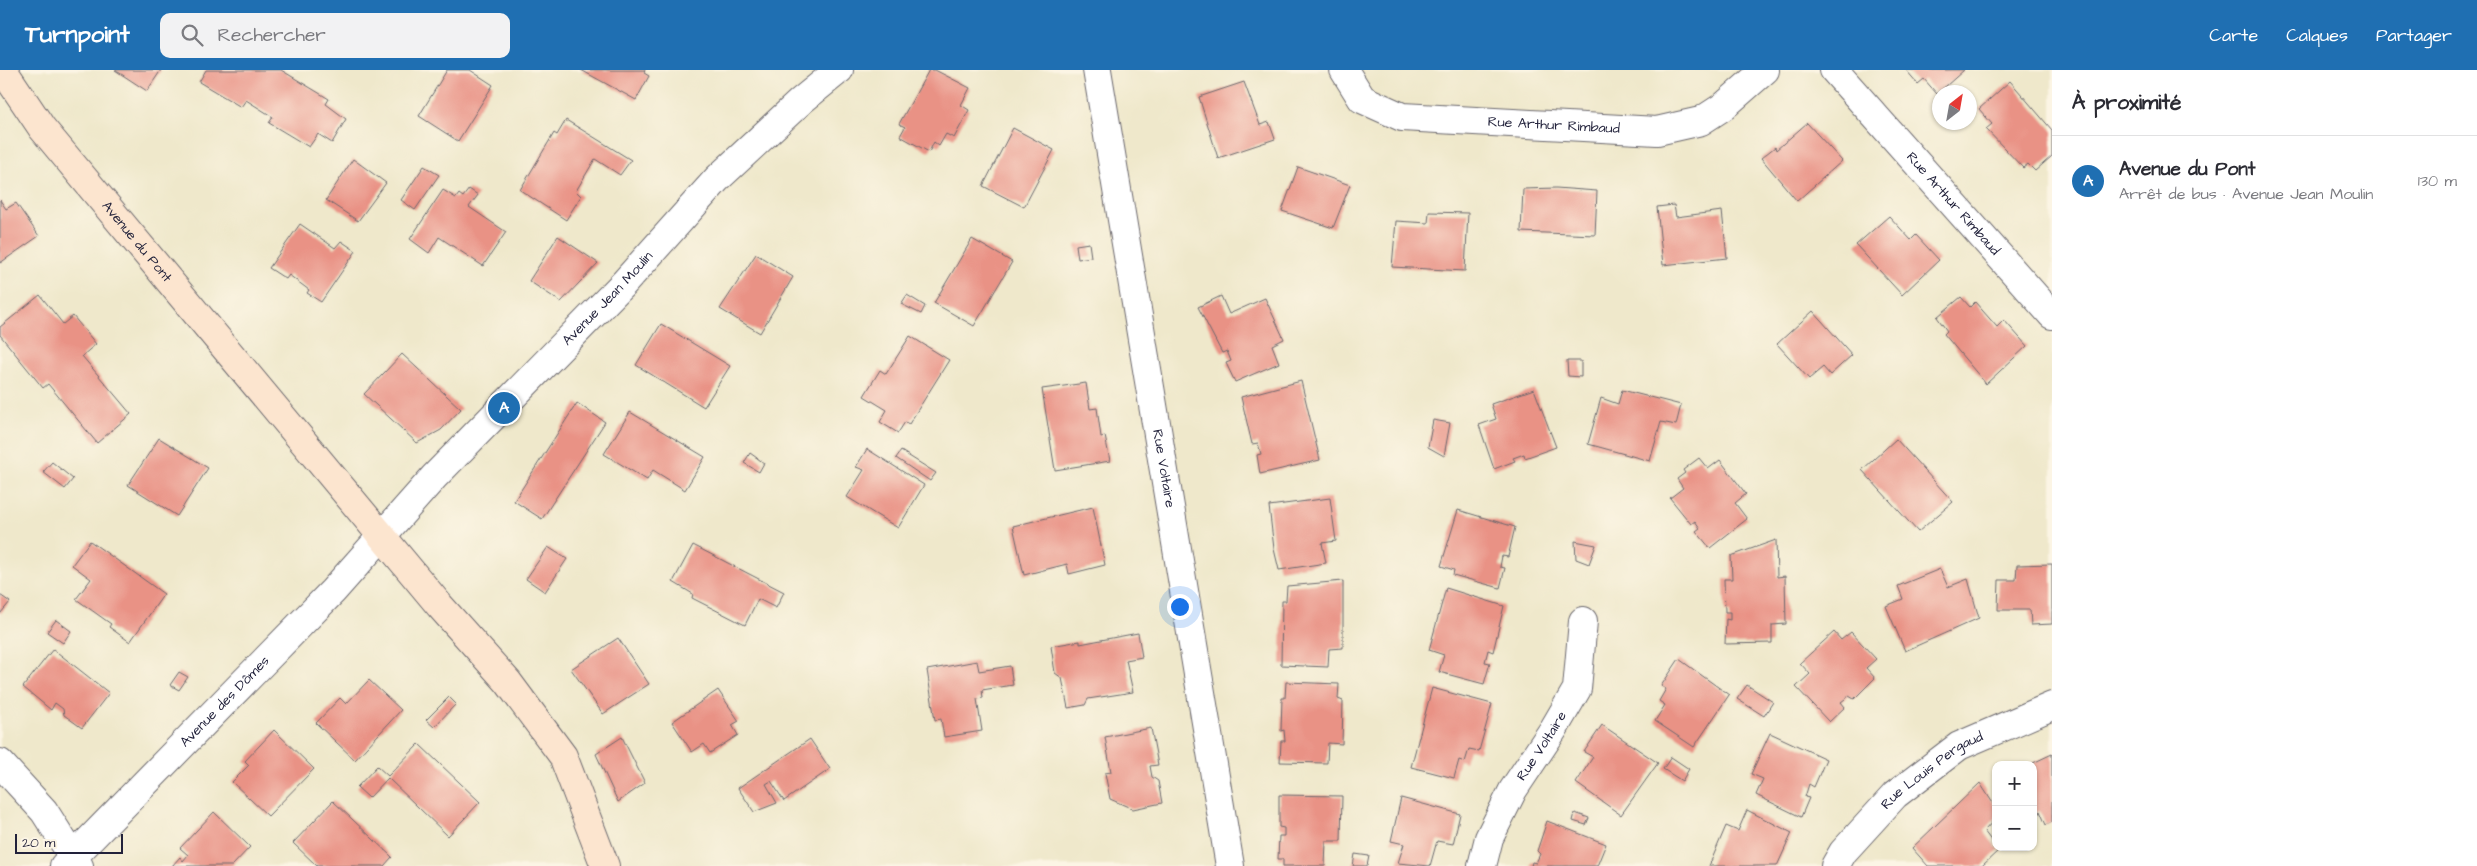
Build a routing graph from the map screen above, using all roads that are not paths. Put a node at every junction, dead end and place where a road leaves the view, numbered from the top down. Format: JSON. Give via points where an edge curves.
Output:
{"nodes":[{"id":1,"x":3,"y":70,"type":"edge"},
{"id":2,"x":839,"y":70,"type":"edge"},
{"id":3,"x":1097,"y":70,"type":"edge"},
{"id":4,"x":1344,"y":70,"type":"edge"},
{"id":5,"x":1765,"y":70,"type":"edge"},
{"id":6,"x":1834,"y":70,"type":"edge"},
{"id":7,"x":2052,"y":316,"type":"edge"},
{"id":8,"x":382,"y":534,"type":"junction"},
{"id":9,"x":1583,"y":622,"type":"dead end"},
{"id":10,"x":2052,"y":706,"type":"edge"},
{"id":11,"x":0,"y":763,"type":"edge"},
{"id":12,"x":72,"y":863,"type":"edge"},
{"id":13,"x":606,"y":866,"type":"edge"},
{"id":14,"x":1230,"y":866,"type":"edge"},
{"id":15,"x":1482,"y":866,"type":"edge"},
{"id":16,"x":1835,"y":866,"type":"edge"}],
"edges":[{"from":1,"to":8,"type":"street","name":"Avenue du Pont","via":[[42,128]]},
{"from":2,"to":8,"type":"street","name":"Avenue Jean Moulin","via":[[717,180],[624,283]]},
{"from":3,"to":14,"type":"street","name":"Rue Voltaire"},
{"from":4,"to":5,"type":"street","name":"Rue Arthur Rimbaud","via":[[1362,100],[1402,117],[1657,131],[1701,121],[1724,106]]},
{"from":6,"to":7,"type":"street","name":"Rue Arthur Rimbaud"},
{"from":8,"to":12,"type":"street","name":"Avenue des Dômes","via":[[333,591]]},
{"from":8,"to":13,"type":"street","name":"Avenue du Pont","via":[[440,606],[508,682],[563,756]]},
{"from":9,"to":15,"type":"street","name":"Rue Voltaire","via":[[1577,689],[1514,790],[1489,838]]},
{"from":10,"to":16,"type":"street","name":"Rue Louis Pergaud","via":[[1959,746],[1895,795]]},
{"from":11,"to":12,"type":"street","via":[[44,811]]}]}
